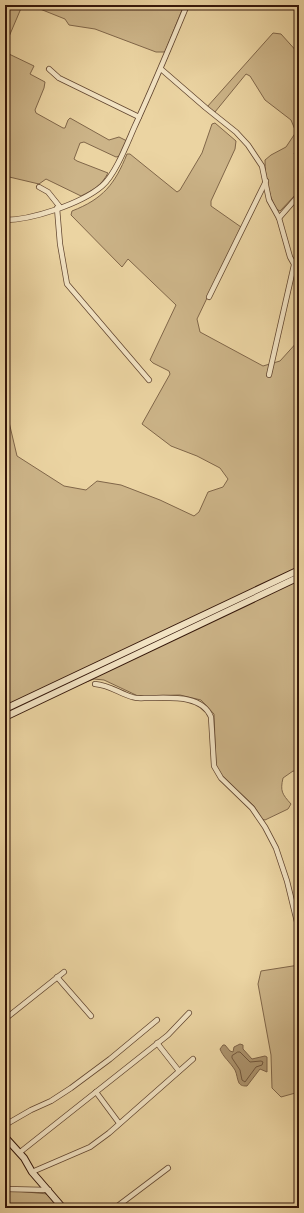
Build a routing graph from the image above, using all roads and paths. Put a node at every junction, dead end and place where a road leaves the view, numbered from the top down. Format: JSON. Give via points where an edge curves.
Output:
{"nodes":[{"id":1,"x":187,"y":5,"type":"edge"},
{"id":2,"x":49,"y":69,"type":"dead end"},
{"id":3,"x":161,"y":69,"type":"junction"},
{"id":4,"x":139,"y":117,"type":"junction"},
{"id":5,"x":266,"y":181,"type":"junction"},
{"id":6,"x":39,"y":187,"type":"dead end"},
{"id":7,"x":299,"y":195,"type":"edge"},
{"id":8,"x":58,"y":208,"type":"junction"},
{"id":9,"x":279,"y":218,"type":"junction"},
{"id":10,"x":5,"y":220,"type":"edge"},
{"id":11,"x":294,"y":265,"type":"junction"},
{"id":12,"x":299,"y":273,"type":"edge"},
{"id":13,"x":209,"y":297,"type":"dead end"},
{"id":14,"x":269,"y":375,"type":"dead end"},
{"id":15,"x":149,"y":380,"type":"dead end"},
{"id":16,"x":299,"y":570,"type":"edge"},
{"id":17,"x":299,"y":578,"type":"edge"},
{"id":18,"x":95,"y":684,"type":"dead end"},
{"id":19,"x":5,"y":709,"type":"edge"},
{"id":20,"x":5,"y":717,"type":"edge"},
{"id":21,"x":299,"y":930,"type":"edge"},
{"id":22,"x":64,"y":972,"type":"dead end"},
{"id":23,"x":57,"y":977,"type":"junction"},
{"id":24,"x":188,"y":1013,"type":"dead end"},
{"id":25,"x":91,"y":1016,"type":"dead end"},
{"id":26,"x":5,"y":1019,"type":"edge"},
{"id":27,"x":157,"y":1020,"type":"dead end"},
{"id":28,"x":157,"y":1043,"type":"junction"},
{"id":29,"x":193,"y":1059,"type":"dead end"},
{"id":30,"x":179,"y":1071,"type":"junction"},
{"id":31,"x":96,"y":1092,"type":"junction"},
{"id":32,"x":120,"y":1123,"type":"junction"},
{"id":33,"x":5,"y":1125,"type":"edge"},
{"id":34,"x":5,"y":1137,"type":"edge"},
{"id":35,"x":19,"y":1153,"type":"junction"},
{"id":36,"x":168,"y":1168,"type":"dead end"},
{"id":37,"x":32,"y":1172,"type":"junction"},
{"id":38,"x":5,"y":1189,"type":"edge"},
{"id":39,"x":49,"y":1190,"type":"junction"},
{"id":40,"x":63,"y":1208,"type":"edge"},
{"id":41,"x":115,"y":1208,"type":"edge"}],
"edges":[{"from":1,"to":3,"type":"street"},
{"from":2,"to":4,"type":"street","via":[[59,78]]},
{"from":3,"to":4,"type":"street"},
{"from":3,"to":5,"type":"street","via":[[244,139],[262,166]]},
{"from":4,"to":8,"type":"street","via":[[123,153],[103,186],[76,202]]},
{"from":5,"to":9,"type":"street","via":[[269,200]]},
{"from":5,"to":13,"type":"street"},
{"from":6,"to":8,"type":"street","via":[[48,192]]},
{"from":7,"to":9,"type":"street"},
{"from":8,"to":10,"type":"street","via":[[19,220]]},
{"from":8,"to":15,"type":"street","via":[[60,244],[67,284]]},
{"from":9,"to":11,"type":"street"},
{"from":11,"to":12,"type":"street"},
{"from":11,"to":14,"type":"street"},
{"from":16,"to":19,"type":"main road"},
{"from":17,"to":20,"type":"main road"},
{"from":18,"to":21,"type":"street","via":[[111,687],[133,698],[190,701],[209,711],[214,766],[221,778],[252,808],[276,848]]},
{"from":22,"to":23,"type":"street"},
{"from":23,"to":25,"type":"street"},
{"from":23,"to":26,"type":"street"},
{"from":24,"to":28,"type":"street"},
{"from":27,"to":33,"type":"street","via":[[71,1088],[52,1101]]},
{"from":28,"to":30,"type":"street"},
{"from":28,"to":31,"type":"street"},
{"from":29,"to":30,"type":"street"},
{"from":30,"to":32,"type":"street"},
{"from":31,"to":32,"type":"street"},
{"from":31,"to":35,"type":"street"},
{"from":32,"to":37,"type":"street","via":[[90,1147]]},
{"from":34,"to":35,"type":"main road"},
{"from":35,"to":37,"type":"main road"},
{"from":36,"to":41,"type":"street"},
{"from":37,"to":39,"type":"main road"},
{"from":38,"to":39,"type":"street"},
{"from":39,"to":40,"type":"main road"}]}
